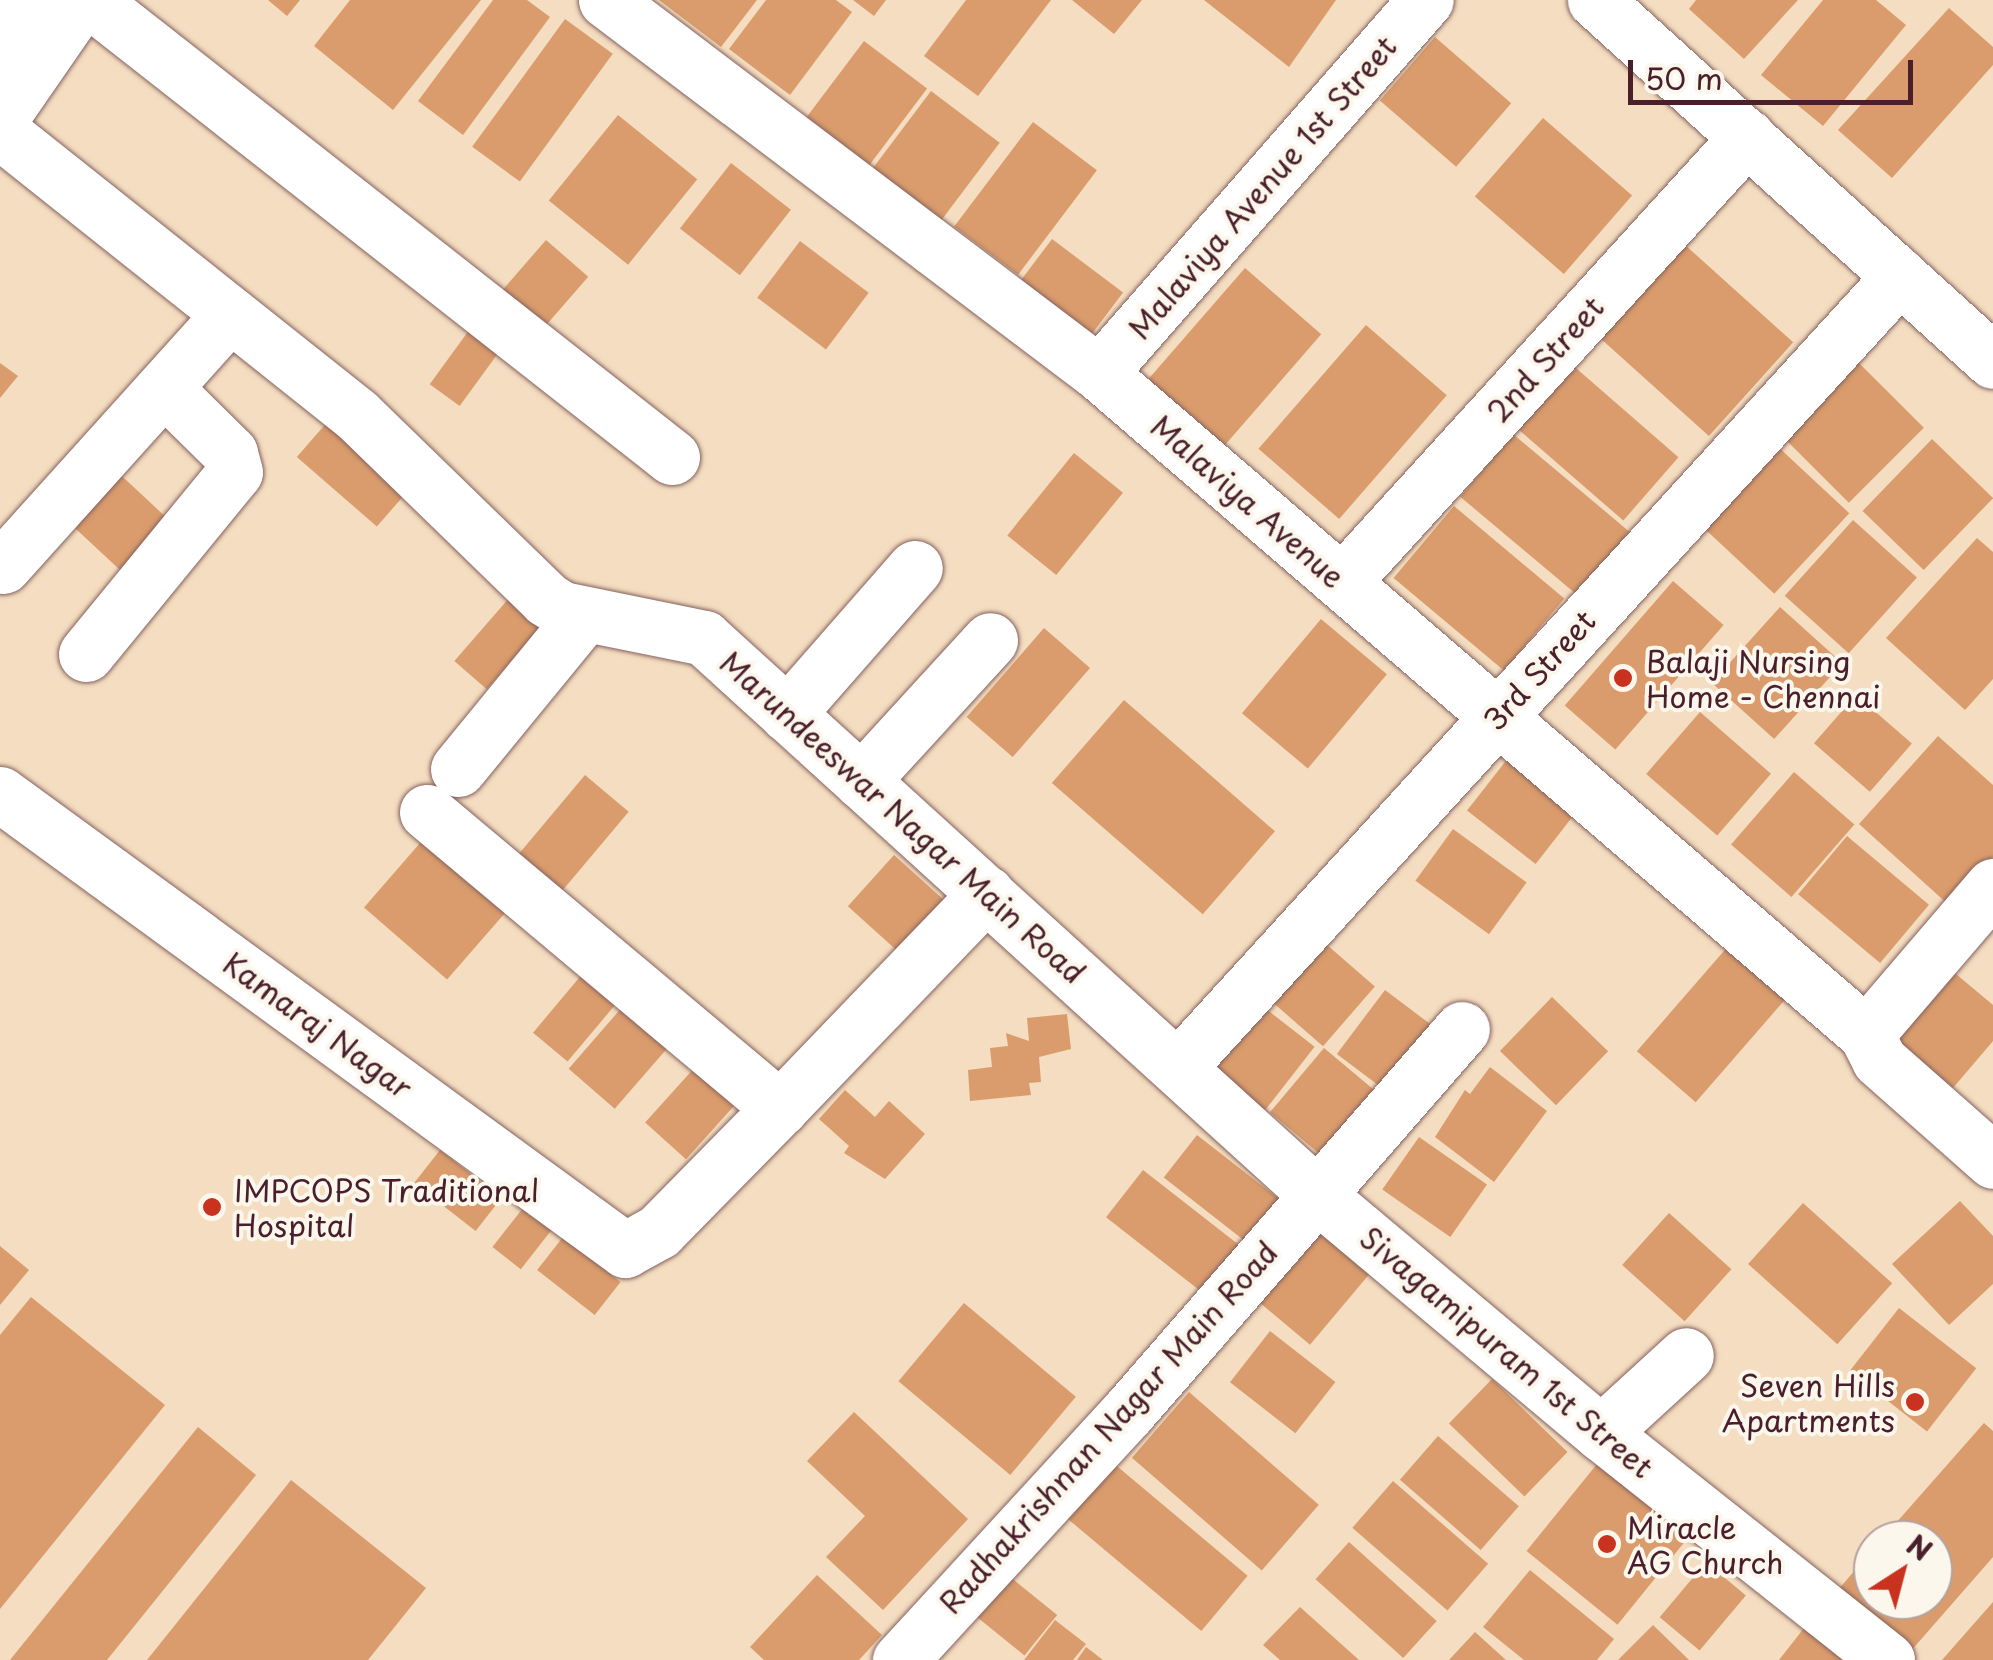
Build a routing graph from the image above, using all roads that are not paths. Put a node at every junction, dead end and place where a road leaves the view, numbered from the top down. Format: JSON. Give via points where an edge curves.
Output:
{"nodes":[{"id":1,"x":32,"y":0,"type":"edge"},
{"id":2,"x":86,"y":0,"type":"edge"},
{"id":3,"x":606,"y":0,"type":"edge"},
{"id":4,"x":1426,"y":0,"type":"edge"},
{"id":5,"x":1596,"y":0,"type":"edge"},
{"id":6,"x":0,"y":46,"type":"edge"},
{"id":7,"x":0,"y":119,"type":"edge"},
{"id":8,"x":0,"y":131,"type":"edge"},
{"id":9,"x":1747,"y":137,"type":"junction"},
{"id":10,"x":1900,"y":276,"type":"junction"},
{"id":11,"x":230,"y":314,"type":"junction"},
{"id":12,"x":1993,"y":360,"type":"edge"},
{"id":13,"x":1099,"y":373,"type":"junction"},
{"id":14,"x":164,"y":388,"type":"junction"},
{"id":15,"x":672,"y":457,"type":"dead end"},
{"id":16,"x":3,"y":566,"type":"dead end"},
{"id":17,"x":915,"y":568,"type":"dead end"},
{"id":18,"x":1342,"y":582,"type":"junction"},
{"id":19,"x":586,"y":614,"type":"junction"},
{"id":20,"x":990,"y":640,"type":"dead end"},
{"id":21,"x":86,"y":654,"type":"dead end"},
{"id":22,"x":786,"y":714,"type":"junction"},
{"id":23,"x":1497,"y":716,"type":"junction"},
{"id":24,"x":861,"y":781,"type":"junction"},
{"id":25,"x":0,"y":794,"type":"edge"},
{"id":26,"x":1993,"y":886,"type":"edge"},
{"id":27,"x":987,"y":894,"type":"junction"},
{"id":28,"x":1462,"y":1029,"type":"dead end"},
{"id":29,"x":1866,"y":1034,"type":"junction"},
{"id":30,"x":1180,"y":1065,"type":"junction"},
{"id":31,"x":780,"y":1108,"type":"junction"},
{"id":32,"x":1993,"y":1161,"type":"edge"},
{"id":33,"x":1315,"y":1192,"type":"junction"},
{"id":34,"x":1686,"y":1355,"type":"dead end"},
{"id":35,"x":1601,"y":1433,"type":"junction"},
{"id":36,"x":900,"y":1660,"type":"edge"},
{"id":37,"x":1887,"y":1660,"type":"edge"}],
"edges":[{"from":1,"to":6,"type":"street"},
{"from":2,"to":7,"type":"street"},
{"from":2,"to":15,"type":"street"},
{"from":3,"to":13,"type":"street","name":"Malaviya Avenue"},
{"from":4,"to":13,"type":"street","name":"Malaviya Avenue 1st Street"},
{"from":5,"to":9,"type":"street"},
{"from":8,"to":11,"type":"street","name":"Marundeeswar Nagar Main Road"},
{"from":9,"to":10,"type":"street"},
{"from":9,"to":18,"type":"street","name":"2nd Street"},
{"from":10,"to":12,"type":"street"},
{"from":10,"to":23,"type":"street","name":"3rd Street"},
{"from":11,"to":14,"type":"street"},
{"from":11,"to":19,"type":"street","name":"Marundeeswar Nagar Main Road","via":[[357,415],[546,599]]},
{"from":13,"to":18,"type":"street","name":"Malaviya Avenue"},
{"from":14,"to":16,"type":"street"},
{"from":14,"to":21,"type":"street","via":[[230,453],[234,472]]},
{"from":17,"to":22,"type":"street"},
{"from":18,"to":23,"type":"street","name":"Malaviya Avenue"},
{"from":19,"to":22,"type":"street","name":"Marundeeswar Nagar Main Road","via":[[704,638]]},
{"from":19,"to":31,"type":"street","via":[[442,790]]},
{"from":20,"to":24,"type":"street"},
{"from":22,"to":24,"type":"street","name":"Marundeeswar Nagar Main Road"},
{"from":23,"to":29,"type":"street","name":"Malaviya Avenue"},
{"from":23,"to":30,"type":"street","name":"3rd Street"},
{"from":24,"to":27,"type":"street","name":"Marundeeswar Nagar Main Road"},
{"from":25,"to":31,"type":"street","name":"Kamaraj Nagar","via":[[613,1243],[637,1249]]},
{"from":26,"to":29,"type":"street"},
{"from":27,"to":30,"type":"street","name":"Marundeeswar Nagar Main Road"},
{"from":27,"to":31,"type":"street"},
{"from":28,"to":33,"type":"street","name":"Radhakrishnan Nagar Main Road"},
{"from":29,"to":32,"type":"street","via":[[1879,1060]]},
{"from":30,"to":33,"type":"street","name":"Marundeeswar Nagar Main Road"},
{"from":33,"to":35,"type":"street","name":"Sivagamipuram 1st Street"},
{"from":33,"to":36,"type":"street","name":"Radhakrishnan Nagar Main Road","via":[[1128,1412]]},
{"from":34,"to":35,"type":"street"},
{"from":35,"to":37,"type":"street","name":"Sivagamipuram 1st Street"}]}
